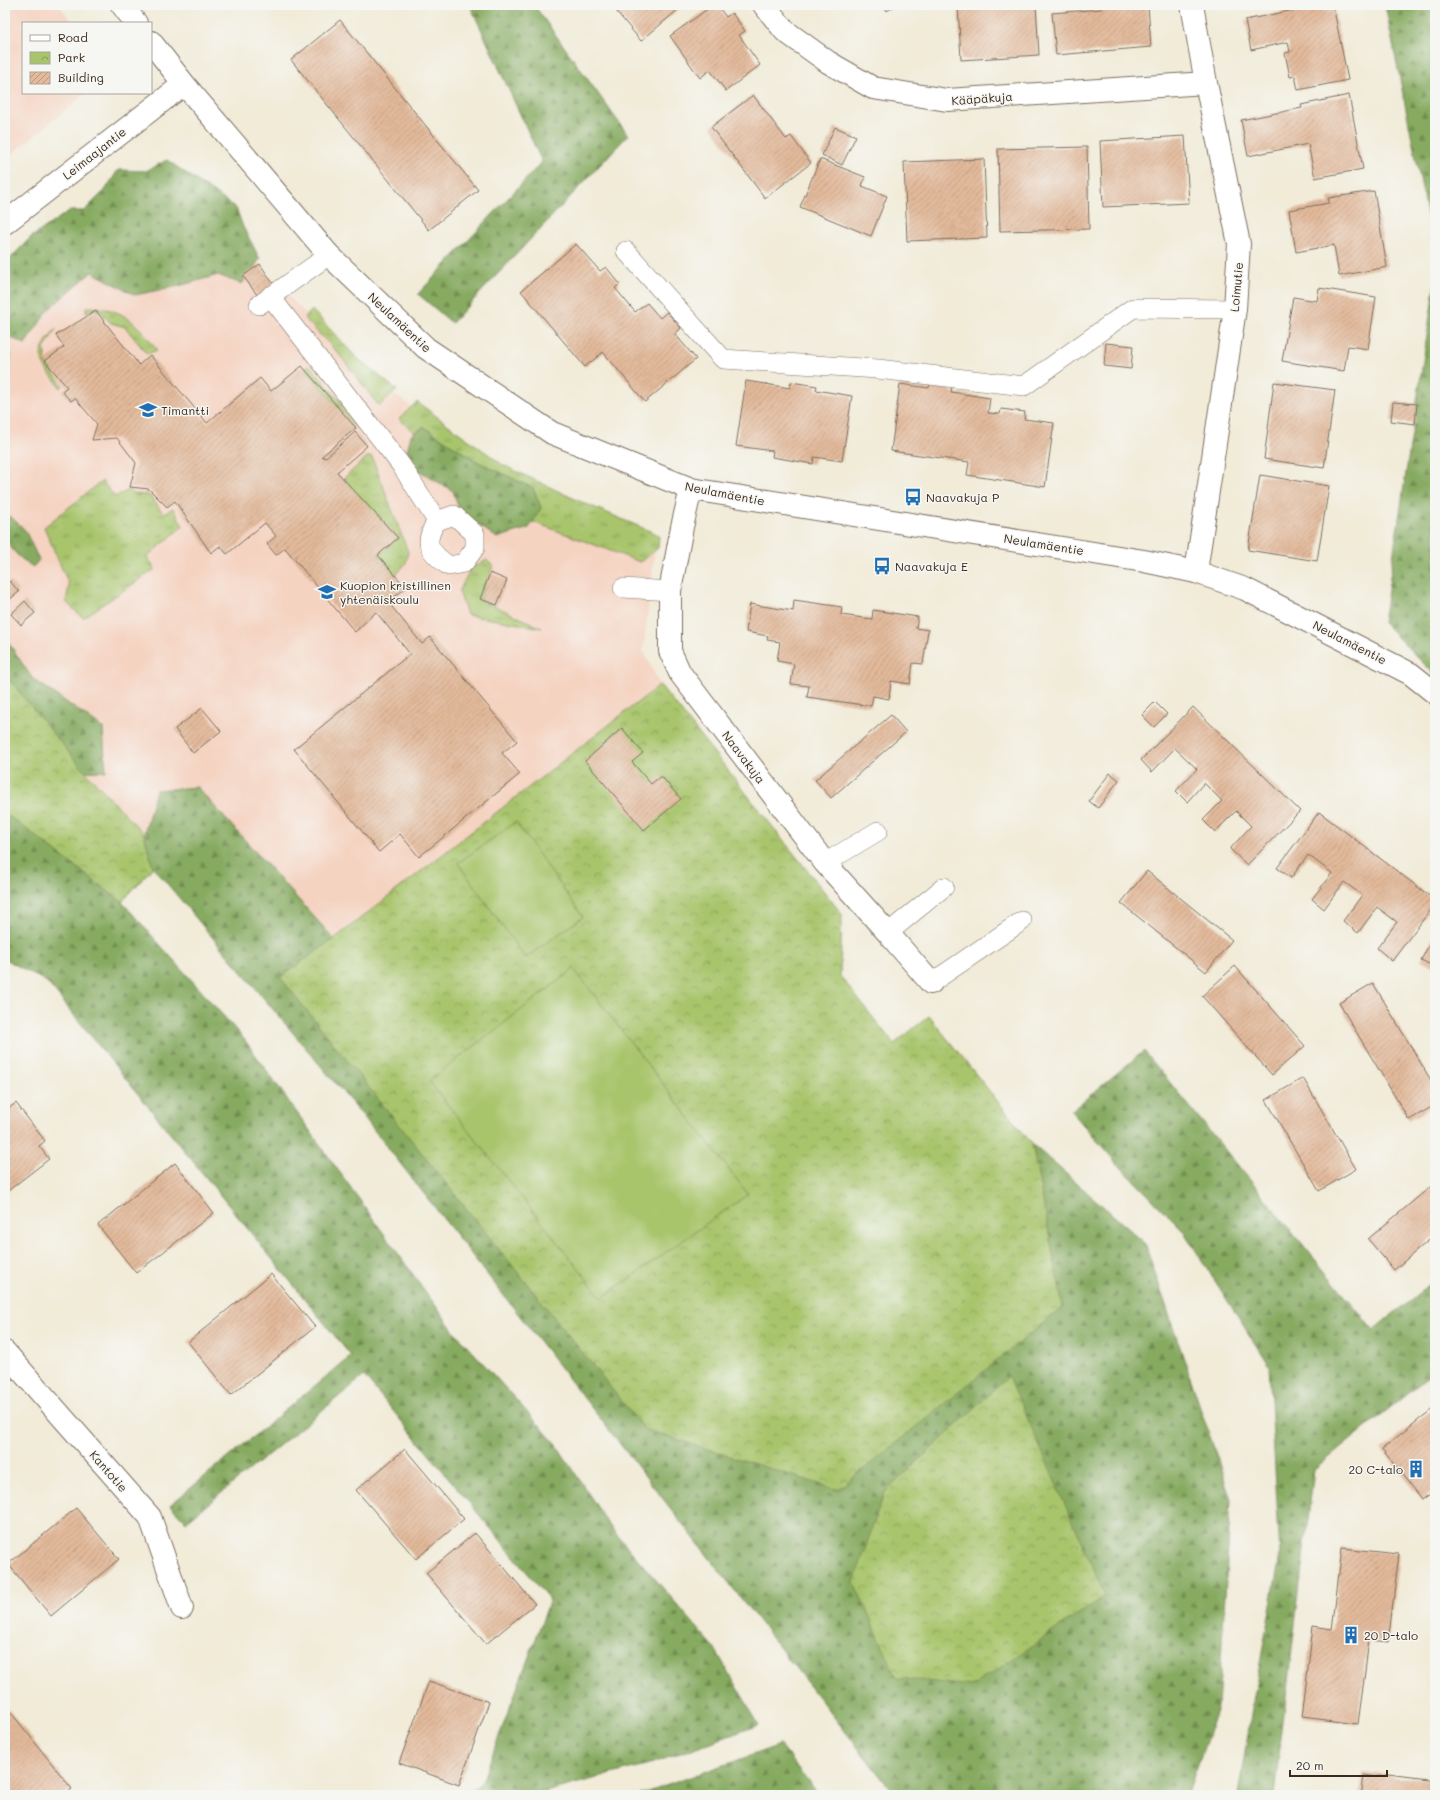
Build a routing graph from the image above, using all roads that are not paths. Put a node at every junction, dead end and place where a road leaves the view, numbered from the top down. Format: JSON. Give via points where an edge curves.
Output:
{"nodes":[{"id":1,"x":122,"y":5,"type":"edge"},
{"id":2,"x":764,"y":5,"type":"edge"},
{"id":3,"x":1192,"y":5,"type":"edge"},
{"id":4,"x":135,"y":22,"type":"edge"},
{"id":5,"x":152,"y":43,"type":"edge"},
{"id":6,"x":1206,"y":83,"type":"junction"},
{"id":7,"x":184,"y":84,"type":"junction"},
{"id":8,"x":5,"y":223,"type":"edge"},
{"id":9,"x":626,"y":251,"type":"dead end"},
{"id":10,"x":328,"y":255,"type":"junction"},
{"id":11,"x":1235,"y":309,"type":"junction"},
{"id":12,"x":691,"y":489,"type":"junction"},
{"id":13,"x":438,"y":521,"type":"dead end"},
{"id":14,"x":1196,"y":572,"type":"junction"},
{"id":15,"x":622,"y":588,"type":"dead end"},
{"id":16,"x":670,"y":591,"type":"junction"},
{"id":17,"x":1435,"y":693,"type":"edge"},
{"id":18,"x":878,"y":831,"type":"dead end"},
{"id":19,"x":825,"y":863,"type":"junction"},
{"id":20,"x":944,"y":887,"type":"dead end"},
{"id":21,"x":1022,"y":921,"type":"dead end"},
{"id":22,"x":888,"y":933,"type":"junction"},
{"id":23,"x":931,"y":983,"type":"joint"},
{"id":24,"x":5,"y":1352,"type":"edge"},
{"id":25,"x":182,"y":1608,"type":"dead end"}],
"edges":[{"from":1,"to":4,"type":"street"},
{"from":2,"to":6,"type":"street","name":"Kääpäkuja","via":[[786,31],[828,62],[873,88],[947,100]]},
{"from":3,"to":6,"type":"street","name":"Loimutie"},
{"from":5,"to":7,"type":"street","name":"Neulamäentie"},
{"from":6,"to":11,"type":"street","name":"Loimutie","via":[[1239,244]]},
{"from":7,"to":8,"type":"street","name":"Leimaajantie"},
{"from":7,"to":10,"type":"street","name":"Neulamäentie"},
{"from":9,"to":11,"type":"lane","via":[[723,359],[878,369],[1024,386],[1133,308]]},
{"from":10,"to":12,"type":"street","name":"Neulamäentie","via":[[426,348],[552,433]]},
{"from":10,"to":13,"type":"lane","via":[[265,301],[401,465]]},
{"from":11,"to":14,"type":"street","name":"Loimutie"},
{"from":12,"to":14,"type":"street","name":"Neulamäentie","via":[[1136,559]]},
{"from":12,"to":16,"type":"street","name":"Naavakuja"},
{"from":14,"to":17,"type":"street","name":"Neulamäentie","via":[[1244,589],[1343,638],[1411,674]]},
{"from":15,"to":16,"type":"lane"},
{"from":16,"to":19,"type":"street","name":"Naavakuja","via":[[670,650],[680,673]]},
{"from":18,"to":19,"type":"lane"},
{"from":19,"to":22,"type":"street","name":"Naavakuja"},
{"from":20,"to":22,"type":"lane"},
{"from":21,"to":23,"type":"lane"},
{"from":22,"to":23,"type":"street","name":"Naavakuja"},
{"from":24,"to":25,"type":"street","name":"Kantotie","via":[[150,1517]]}]}
